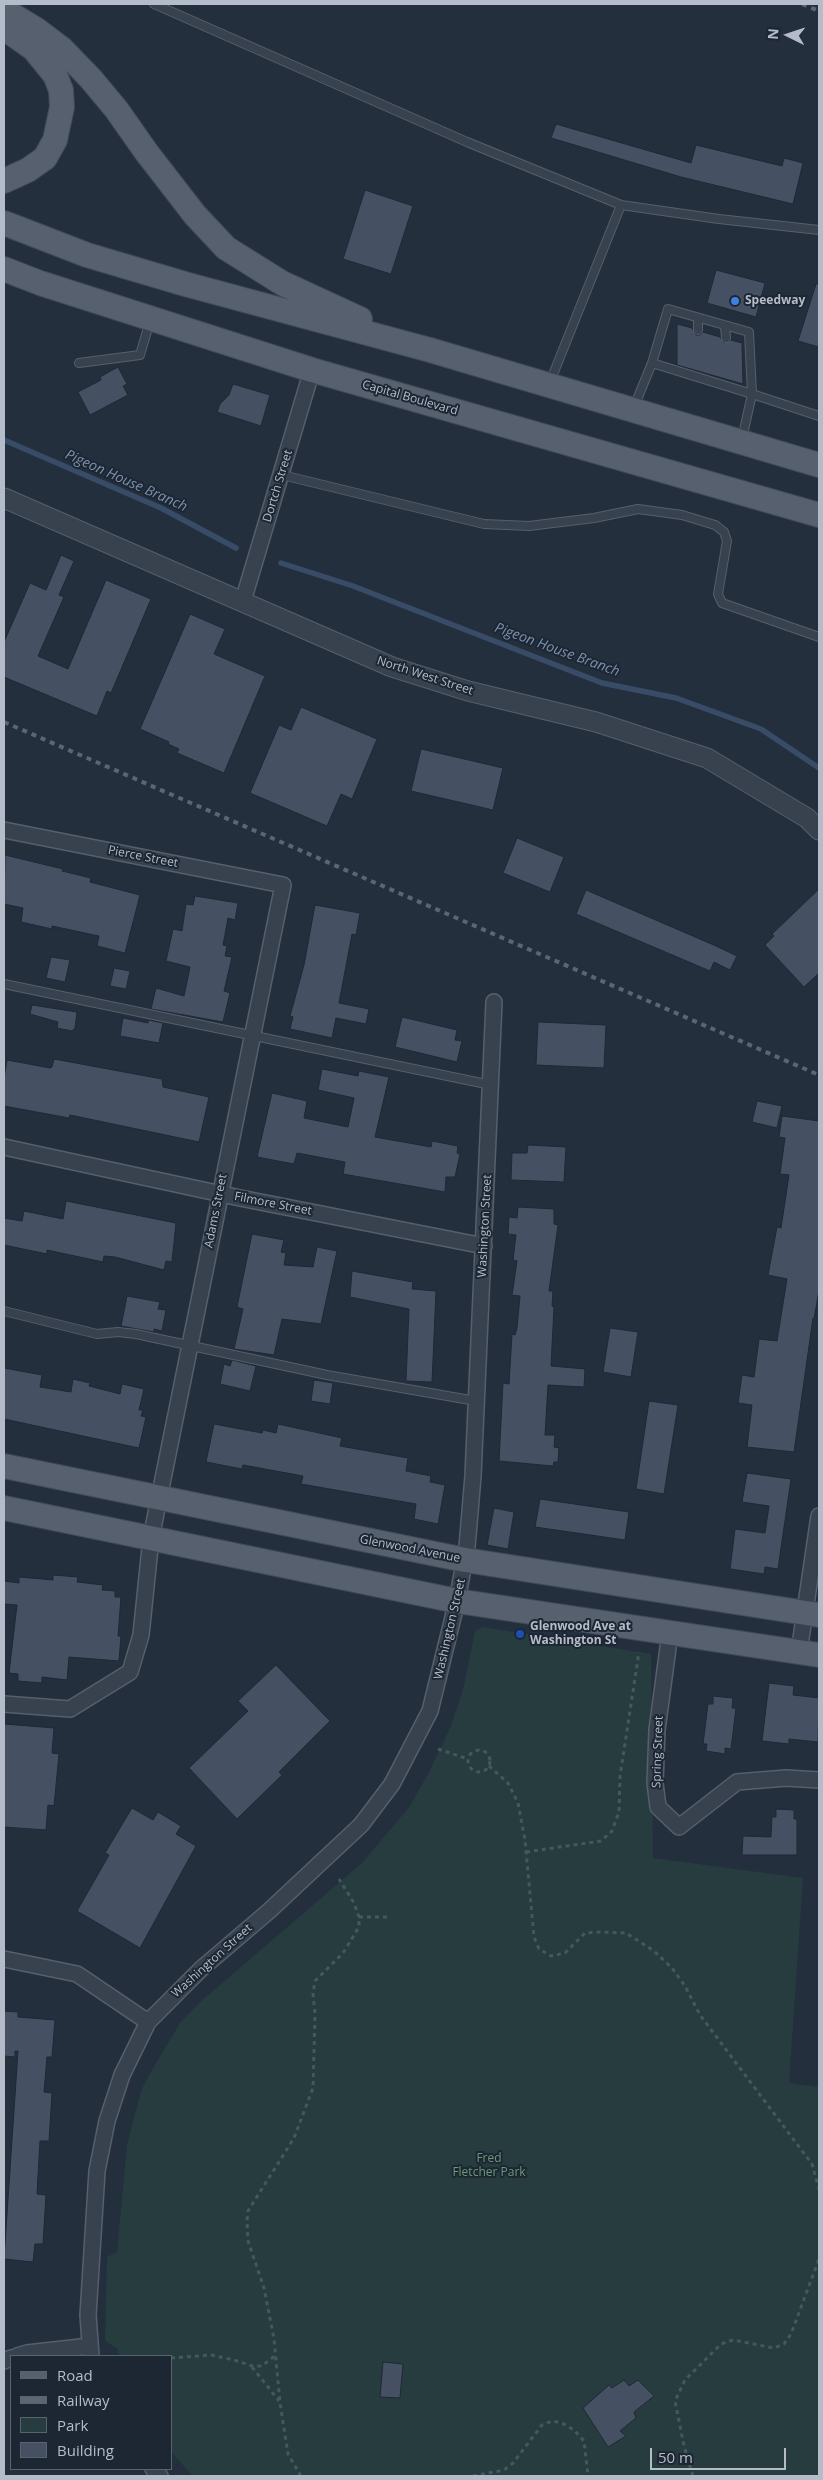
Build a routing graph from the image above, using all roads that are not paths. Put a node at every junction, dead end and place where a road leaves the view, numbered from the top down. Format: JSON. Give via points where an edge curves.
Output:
{"nodes":[{"id":1,"x":154,"y":4,"type":"edge"},
{"id":2,"x":4,"y":10,"type":"edge"},
{"id":3,"x":4,"y":28,"type":"edge"},
{"id":4,"x":4,"y":181,"type":"edge"},
{"id":5,"x":621,"y":206,"type":"junction"},
{"id":6,"x":4,"y":223,"type":"edge"},
{"id":7,"x":819,"y":230,"type":"edge"},
{"id":8,"x":4,"y":269,"type":"edge"},
{"id":9,"x":698,"y":318,"type":"junction"},
{"id":10,"x":151,"y":319,"type":"junction"},
{"id":11,"x":725,"y":326,"type":"junction"},
{"id":12,"x":698,"y":330,"type":"dead end"},
{"id":13,"x":726,"y":338,"type":"dead end"},
{"id":14,"x":430,"y":350,"type":"junction"},
{"id":15,"x":79,"y":363,"type":"dead end"},
{"id":16,"x":652,"y":363,"type":"junction"},
{"id":17,"x":312,"y":370,"type":"junction"},
{"id":18,"x":548,"y":386,"type":"junction"},
{"id":19,"x":752,"y":394,"type":"junction"},
{"id":20,"x":632,"y":411,"type":"junction"},
{"id":21,"x":819,"y":416,"type":"edge"},
{"id":22,"x":741,"y":443,"type":"junction"},
{"id":23,"x":819,"y":465,"type":"edge"},
{"id":24,"x":282,"y":475,"type":"junction"},
{"id":25,"x":4,"y":498,"type":"edge"},
{"id":26,"x":819,"y":515,"type":"edge"},
{"id":27,"x":243,"y":601,"type":"junction"},
{"id":28,"x":819,"y":637,"type":"edge"},
{"id":29,"x":4,"y":830,"type":"edge"},
{"id":30,"x":819,"y":830,"type":"edge"},
{"id":31,"x":283,"y":884,"type":"joint"},
{"id":32,"x":4,"y":984,"type":"edge"},
{"id":33,"x":494,"y":1002,"type":"dead end"},
{"id":34,"x":251,"y":1036,"type":"junction"},
{"id":35,"x":492,"y":1085,"type":"junction"},
{"id":36,"x":4,"y":1147,"type":"edge"},
{"id":37,"x":220,"y":1194,"type":"junction"},
{"id":38,"x":484,"y":1246,"type":"junction"},
{"id":39,"x":4,"y":1311,"type":"edge"},
{"id":40,"x":190,"y":1347,"type":"junction"},
{"id":41,"x":476,"y":1401,"type":"junction"},
{"id":42,"x":4,"y":1466,"type":"edge"},
{"id":43,"x":160,"y":1499,"type":"junction"},
{"id":44,"x":4,"y":1508,"type":"edge"},
{"id":45,"x":819,"y":1516,"type":"edge"},
{"id":46,"x":151,"y":1538,"type":"junction"},
{"id":47,"x":465,"y":1560,"type":"junction"},
{"id":48,"x":457,"y":1601,"type":"junction"},
{"id":49,"x":812,"y":1613,"type":"edge"},
{"id":50,"x":670,"y":1633,"type":"junction"},
{"id":51,"x":809,"y":1653,"type":"edge"},
{"id":52,"x":4,"y":1704,"type":"edge"},
{"id":53,"x":819,"y":1780,"type":"edge"},
{"id":54,"x":4,"y":1959,"type":"edge"},
{"id":55,"x":148,"y":2022,"type":"junction"},
{"id":56,"x":91,"y":2351,"type":"edge"},
{"id":57,"x":20,"y":2355,"type":"edge"}],
"edges":[{"from":1,"to":5,"type":"lane"},
{"from":2,"to":14,"type":"main road","via":[[62,49],[91,79],[196,215],[226,248],[282,284]]},
{"from":3,"to":4,"type":"main road","via":[[34,49],[55,75],[62,107],[55,140],[45,158]]},
{"from":5,"to":7,"type":"lane"},
{"from":5,"to":18,"type":"lane"},
{"from":6,"to":14,"type":"main road","via":[[88,255],[185,284]]},
{"from":8,"to":10,"type":"main road","name":"Capital Boulevard"},
{"from":9,"to":11,"type":"lane"},
{"from":9,"to":12,"type":"lane"},
{"from":9,"to":16,"type":"lane","via":[[668,309]]},
{"from":10,"to":15,"type":"lane","via":[[140,355]]},
{"from":10,"to":17,"type":"main road","name":"Capital Boulevard"},
{"from":11,"to":13,"type":"lane"},
{"from":11,"to":19,"type":"lane","via":[[749,332]]},
{"from":14,"to":18,"type":"main road"},
{"from":16,"to":19,"type":"lane","via":[[697,374]]},
{"from":16,"to":20,"type":"lane"},
{"from":17,"to":24,"type":"street","name":"Dortch Street"},
{"from":17,"to":26,"type":"main road","name":"Capital Boulevard"},
{"from":18,"to":20,"type":"main road"},
{"from":19,"to":21,"type":"lane"},
{"from":19,"to":22,"type":"lane"},
{"from":20,"to":22,"type":"main road"},
{"from":22,"to":23,"type":"main road"},
{"from":24,"to":27,"type":"street","name":"Dortch Street"},
{"from":24,"to":28,"type":"lane","via":[[484,524],[529,526],[638,509],[682,515],[715,525],[724,532],[728,541],[718,594],[722,603]]},
{"from":25,"to":27,"type":"street","name":"North West Street"},
{"from":27,"to":30,"type":"street","name":"North West Street","via":[[392,667],[468,691],[596,722],[707,758],[807,818]]},
{"from":29,"to":31,"type":"street","name":"Pierce Street"},
{"from":31,"to":34,"type":"street","name":"Adams Street"},
{"from":32,"to":34,"type":"lane"},
{"from":33,"to":35,"type":"street","name":"Washington Street"},
{"from":34,"to":35,"type":"lane"},
{"from":34,"to":37,"type":"street","name":"Adams Street"},
{"from":35,"to":38,"type":"street","name":"Washington Street"},
{"from":36,"to":37,"type":"street","name":"Filmore Street"},
{"from":37,"to":38,"type":"street","name":"Filmore Street"},
{"from":37,"to":40,"type":"street","name":"Adams Street"},
{"from":38,"to":41,"type":"street","name":"Washington Street"},
{"from":39,"to":40,"type":"lane","via":[[97,1334],[136,1334]]},
{"from":40,"to":41,"type":"lane"},
{"from":40,"to":43,"type":"street","name":"Adams Street"},
{"from":41,"to":47,"type":"street","name":"Washington Street"},
{"from":42,"to":43,"type":"main road","name":"Glenwood Avenue"},
{"from":43,"to":46,"type":"street","name":"Adams Street"},
{"from":43,"to":47,"type":"main road","name":"Glenwood Avenue"},
{"from":44,"to":46,"type":"main road"},
{"from":45,"to":49,"type":"street"},
{"from":46,"to":48,"type":"main road"},
{"from":46,"to":52,"type":"street","name":"Adams Street","via":[[142,1635],[130,1672],[70,1709]]},
{"from":47,"to":48,"type":"street","name":"Washington Street"},
{"from":47,"to":49,"type":"main road","name":"Glenwood Avenue"},
{"from":48,"to":50,"type":"main road"},
{"from":48,"to":55,"type":"street","name":"Washington Street","via":[[430,1711],[392,1784],[361,1825],[201,1969]]},
{"from":49,"to":51,"type":"street"},
{"from":50,"to":51,"type":"main road"},
{"from":50,"to":53,"type":"street","name":"Spring Street","via":[[657,1730],[654,1782],[658,1807],[679,1827],[737,1782],[786,1778]]},
{"from":54,"to":55,"type":"street","via":[[77,1974]]},
{"from":55,"to":56,"type":"street","name":"Washington Street","via":[[122,2075],[107,2121],[97,2171],[88,2315]]},
{"from":56,"to":57,"type":"street"}]}
